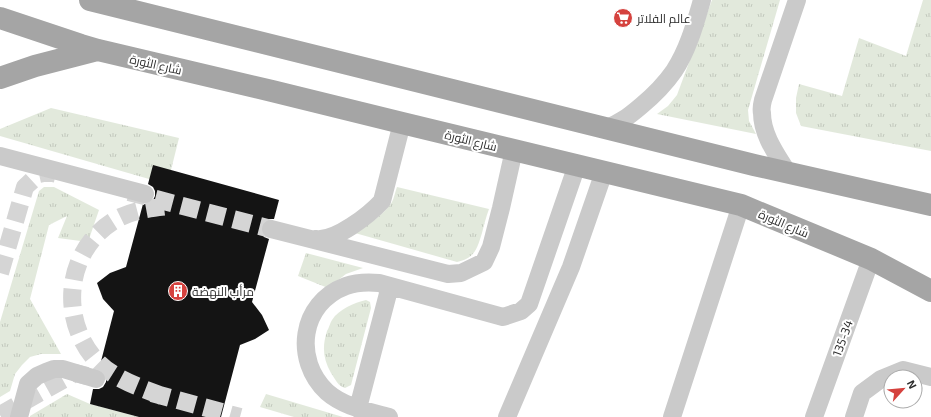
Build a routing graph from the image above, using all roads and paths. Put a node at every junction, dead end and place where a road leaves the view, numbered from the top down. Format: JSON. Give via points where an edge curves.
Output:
{"nodes":[{"id":1,"x":90,"y":0,"type":"edge"},
{"id":2,"x":129,"y":0,"type":"edge"},
{"id":3,"x":702,"y":0,"type":"edge"},
{"id":4,"x":797,"y":0,"type":"edge"},
{"id":5,"x":150,"y":15,"type":"junction"},
{"id":6,"x":0,"y":18,"type":"edge"},
{"id":7,"x":98,"y":50,"type":"junction"},
{"id":8,"x":0,"y":78,"type":"edge"},
{"id":9,"x":402,"y":123,"type":"junction"},
{"id":10,"x":605,"y":128,"type":"junction"},
{"id":11,"x":514,"y":150,"type":"junction"},
{"id":12,"x":0,"y":156,"type":"edge"},
{"id":13,"x":577,"y":165,"type":"junction"},
{"id":14,"x":604,"y":172,"type":"junction"},
{"id":15,"x":788,"y":173,"type":"junction"},
{"id":16,"x":145,"y":194,"type":"tunnel mouth"},
{"id":17,"x":741,"y":205,"type":"junction"},
{"id":18,"x":931,"y":205,"type":"edge"},
{"id":19,"x":870,"y":259,"type":"junction"},
{"id":20,"x":390,"y":286,"type":"junction"},
{"id":21,"x":931,"y":291,"type":"edge"},
{"id":22,"x":931,"y":377,"type":"edge"},
{"id":23,"x":96,"y":379,"type":"dead end"},
{"id":24,"x":362,"y":412,"type":"edge"},
{"id":25,"x":19,"y":417,"type":"edge"},
{"id":26,"x":389,"y":417,"type":"edge"},
{"id":27,"x":507,"y":417,"type":"edge"},
{"id":28,"x":672,"y":417,"type":"edge"},
{"id":29,"x":814,"y":417,"type":"edge"},
{"id":30,"x":854,"y":417,"type":"edge"}],
"edges":[{"from":1,"to":5,"type":"main road"},
{"from":2,"to":5,"type":"main road"},
{"from":3,"to":10,"type":"street","via":[[691,36],[675,70],[658,91],[627,118]]},
{"from":4,"to":15,"type":"street","via":[[763,100],[762,113],[773,149]]},
{"from":5,"to":10,"type":"main road"},
{"from":6,"to":7,"type":"main road","name":"شارع الثورة"},
{"from":7,"to":8,"type":"main road"},
{"from":7,"to":9,"type":"main road","name":"شارع الثورة"},
{"from":9,"to":11,"type":"main road","name":"شارع الثورة"},
{"from":9,"to":11,"type":"street","via":[[382,201],[356,224],[319,240],[272,228],[448,274],[461,273],[484,262],[491,247]]},
{"from":10,"to":15,"type":"main road"},
{"from":11,"to":13,"type":"main road","name":"شارع الثورة"},
{"from":12,"to":16,"type":"street"},
{"from":13,"to":14,"type":"main road","name":"شارع الثورة"},
{"from":13,"to":20,"type":"street","via":[[529,304],[522,311],[503,317]]},
{"from":14,"to":17,"type":"main road","name":"شارع الثورة"},
{"from":14,"to":27,"type":"street","via":[[571,267]]},
{"from":15,"to":18,"type":"main road"},
{"from":17,"to":19,"type":"main road","name":"شارع الثورة"},
{"from":17,"to":28,"type":"street"},
{"from":19,"to":21,"type":"main road","name":"شارع الثورة"},
{"from":19,"to":29,"type":"street","name":"135-34"},
{"from":20,"to":24,"type":"street"},
{"from":20,"to":24,"type":"street","via":[[367,282],[345,286],[322,302],[312,315],[307,328],[306,355],[318,382],[338,400]]},
{"from":22,"to":30,"type":"street","via":[[903,370],[881,379],[862,393]]},
{"from":23,"to":25,"type":"street","via":[[63,369],[54,369],[37,376],[28,384]]},
{"from":24,"to":26,"type":"street"}]}
